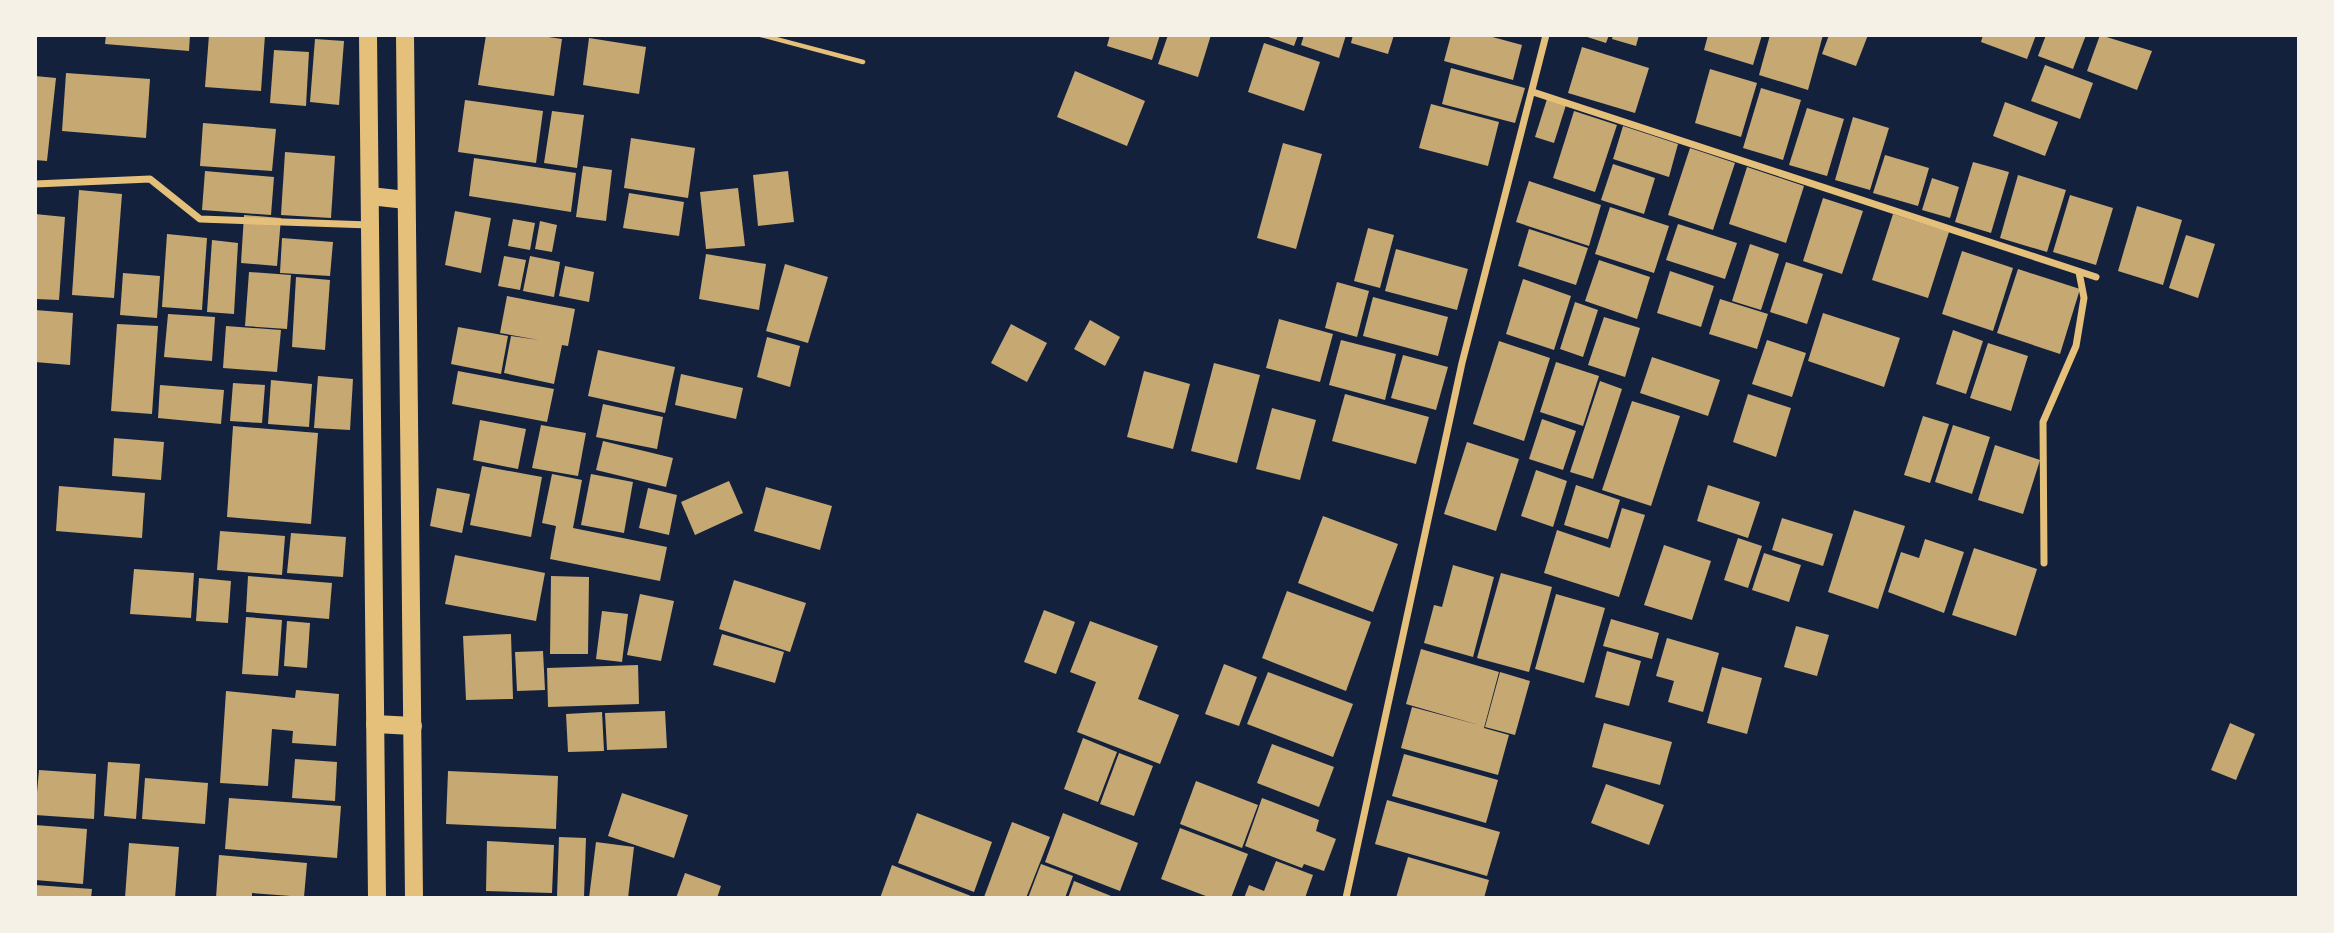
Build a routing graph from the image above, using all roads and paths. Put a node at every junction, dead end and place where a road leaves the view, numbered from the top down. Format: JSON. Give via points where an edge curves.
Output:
{"nodes":[{"id":1,"x":368,"y":35,"type":"edge"},
{"id":2,"x":405,"y":35,"type":"edge"},
{"id":3,"x":761,"y":35,"type":"edge"},
{"id":4,"x":1546,"y":35,"type":"edge"},
{"id":5,"x":863,"y":62,"type":"dead end"},
{"id":6,"x":1533,"y":92,"type":"junction"},
{"id":7,"x":35,"y":184,"type":"edge"},
{"id":8,"x":370,"y":196,"type":"junction"},
{"id":9,"x":406,"y":200,"type":"junction"},
{"id":10,"x":371,"y":225,"type":"junction"},
{"id":11,"x":2079,"y":272,"type":"junction"},
{"id":12,"x":2096,"y":277,"type":"dead end"},
{"id":13,"x":2044,"y":563,"type":"dead end"},
{"id":14,"x":376,"y":724,"type":"junction"},
{"id":15,"x":413,"y":726,"type":"junction"},
{"id":16,"x":377,"y":898,"type":"edge"},
{"id":17,"x":414,"y":898,"type":"edge"},
{"id":18,"x":1346,"y":898,"type":"edge"}],
"edges":[{"from":1,"to":8,"type":"main road"},
{"from":2,"to":9,"type":"main road"},
{"from":3,"to":5,"type":"path"},
{"from":4,"to":6,"type":"street"},
{"from":6,"to":11,"type":"street"},
{"from":6,"to":18,"type":"street","via":[[1462,363]]},
{"from":7,"to":10,"type":"street","via":[[150,179],[200,219]]},
{"from":8,"to":9,"type":"main road"},
{"from":8,"to":10,"type":"main road"},
{"from":9,"to":15,"type":"main road"},
{"from":10,"to":14,"type":"main road"},
{"from":11,"to":12,"type":"street"},
{"from":11,"to":13,"type":"street","via":[[2084,299],[2076,346],[2043,422]]},
{"from":14,"to":15,"type":"main road"},
{"from":14,"to":16,"type":"main road"},
{"from":15,"to":17,"type":"main road"}]}
